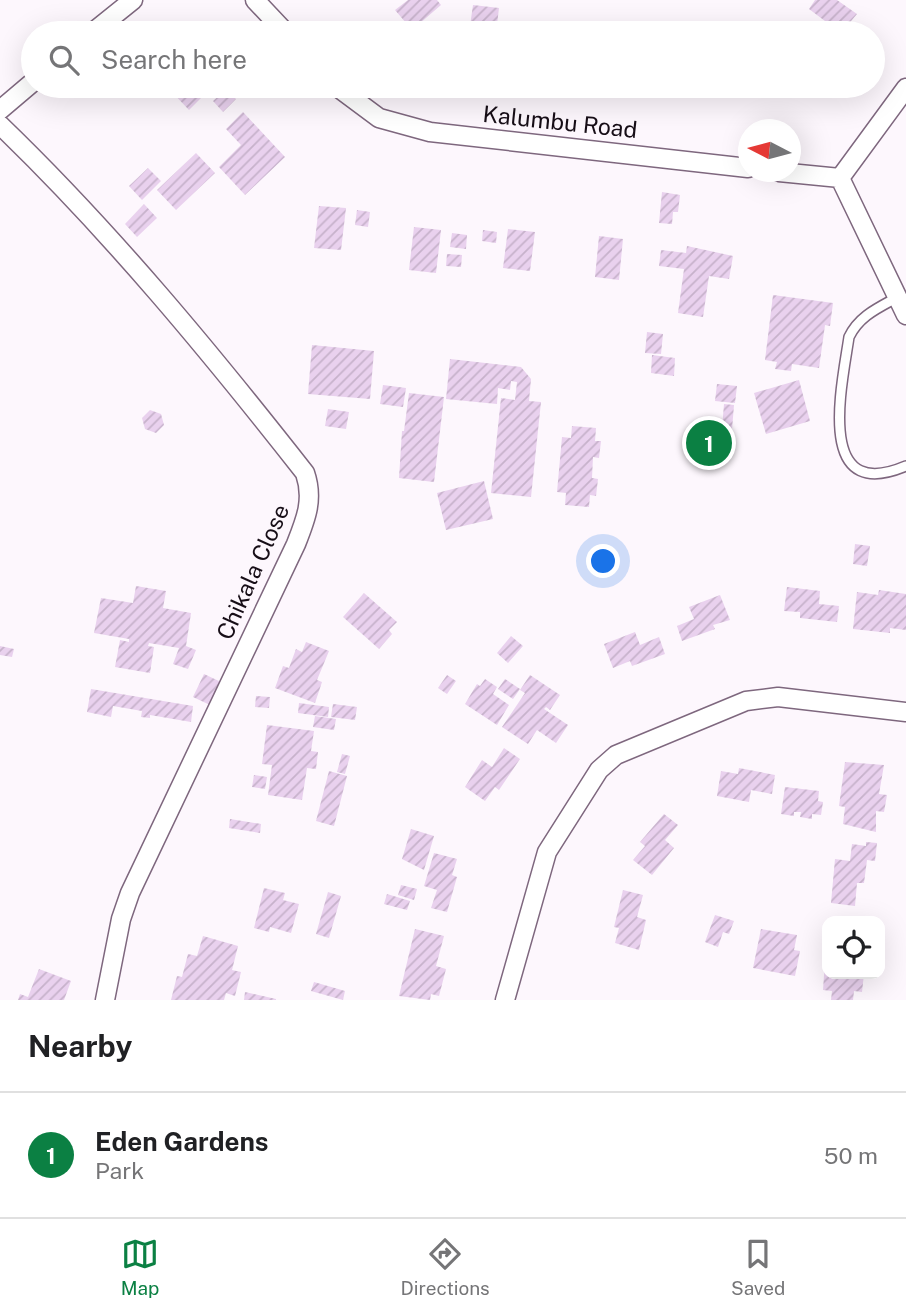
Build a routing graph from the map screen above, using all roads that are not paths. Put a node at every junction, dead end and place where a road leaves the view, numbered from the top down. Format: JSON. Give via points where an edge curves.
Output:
{"nodes":[{"id":1,"x":133,"y":0,"type":"edge"},
{"id":2,"x":255,"y":0,"type":"edge"},
{"id":3,"x":107,"y":21,"type":"edge"},
{"id":4,"x":275,"y":21,"type":"edge"},
{"id":5,"x":906,"y":88,"type":"edge"},
{"id":6,"x":21,"y":92,"type":"edge"},
{"id":7,"x":352,"y":98,"type":"edge"},
{"id":8,"x":0,"y":110,"type":"edge"},
{"id":9,"x":0,"y":125,"type":"edge"},
{"id":10,"x":738,"y":167,"type":"edge"},
{"id":11,"x":801,"y":174,"type":"edge"},
{"id":12,"x":840,"y":178,"type":"junction"},
{"id":13,"x":898,"y":297,"type":"junction"},
{"id":14,"x":906,"y":315,"type":"edge"},
{"id":15,"x":906,"y":466,"type":"edge"},
{"id":16,"x":906,"y":712,"type":"edge"},
{"id":17,"x":105,"y":1000,"type":"edge"},
{"id":18,"x":505,"y":1000,"type":"edge"}],
"edges":[{"from":1,"to":3,"type":"street"},
{"from":2,"to":4,"type":"street"},
{"from":5,"to":12,"type":"street"},
{"from":6,"to":8,"type":"street"},
{"from":7,"to":10,"type":"street","name":"Kalumbu Road","via":[[379,118],[430,132]]},
{"from":9,"to":17,"type":"street","name":"Chikala Close","via":[[62,186],[238,388],[305,473],[310,487],[296,544],[130,893]]},
{"from":11,"to":12,"type":"street"},
{"from":12,"to":13,"type":"street"},
{"from":13,"to":14,"type":"street"},
{"from":13,"to":15,"type":"lane","via":[[865,315],[849,337],[839,433],[852,465],[866,473],[878,475]]},
{"from":16,"to":18,"type":"street","via":[[762,698],[617,755],[599,770],[547,852]]}]}
